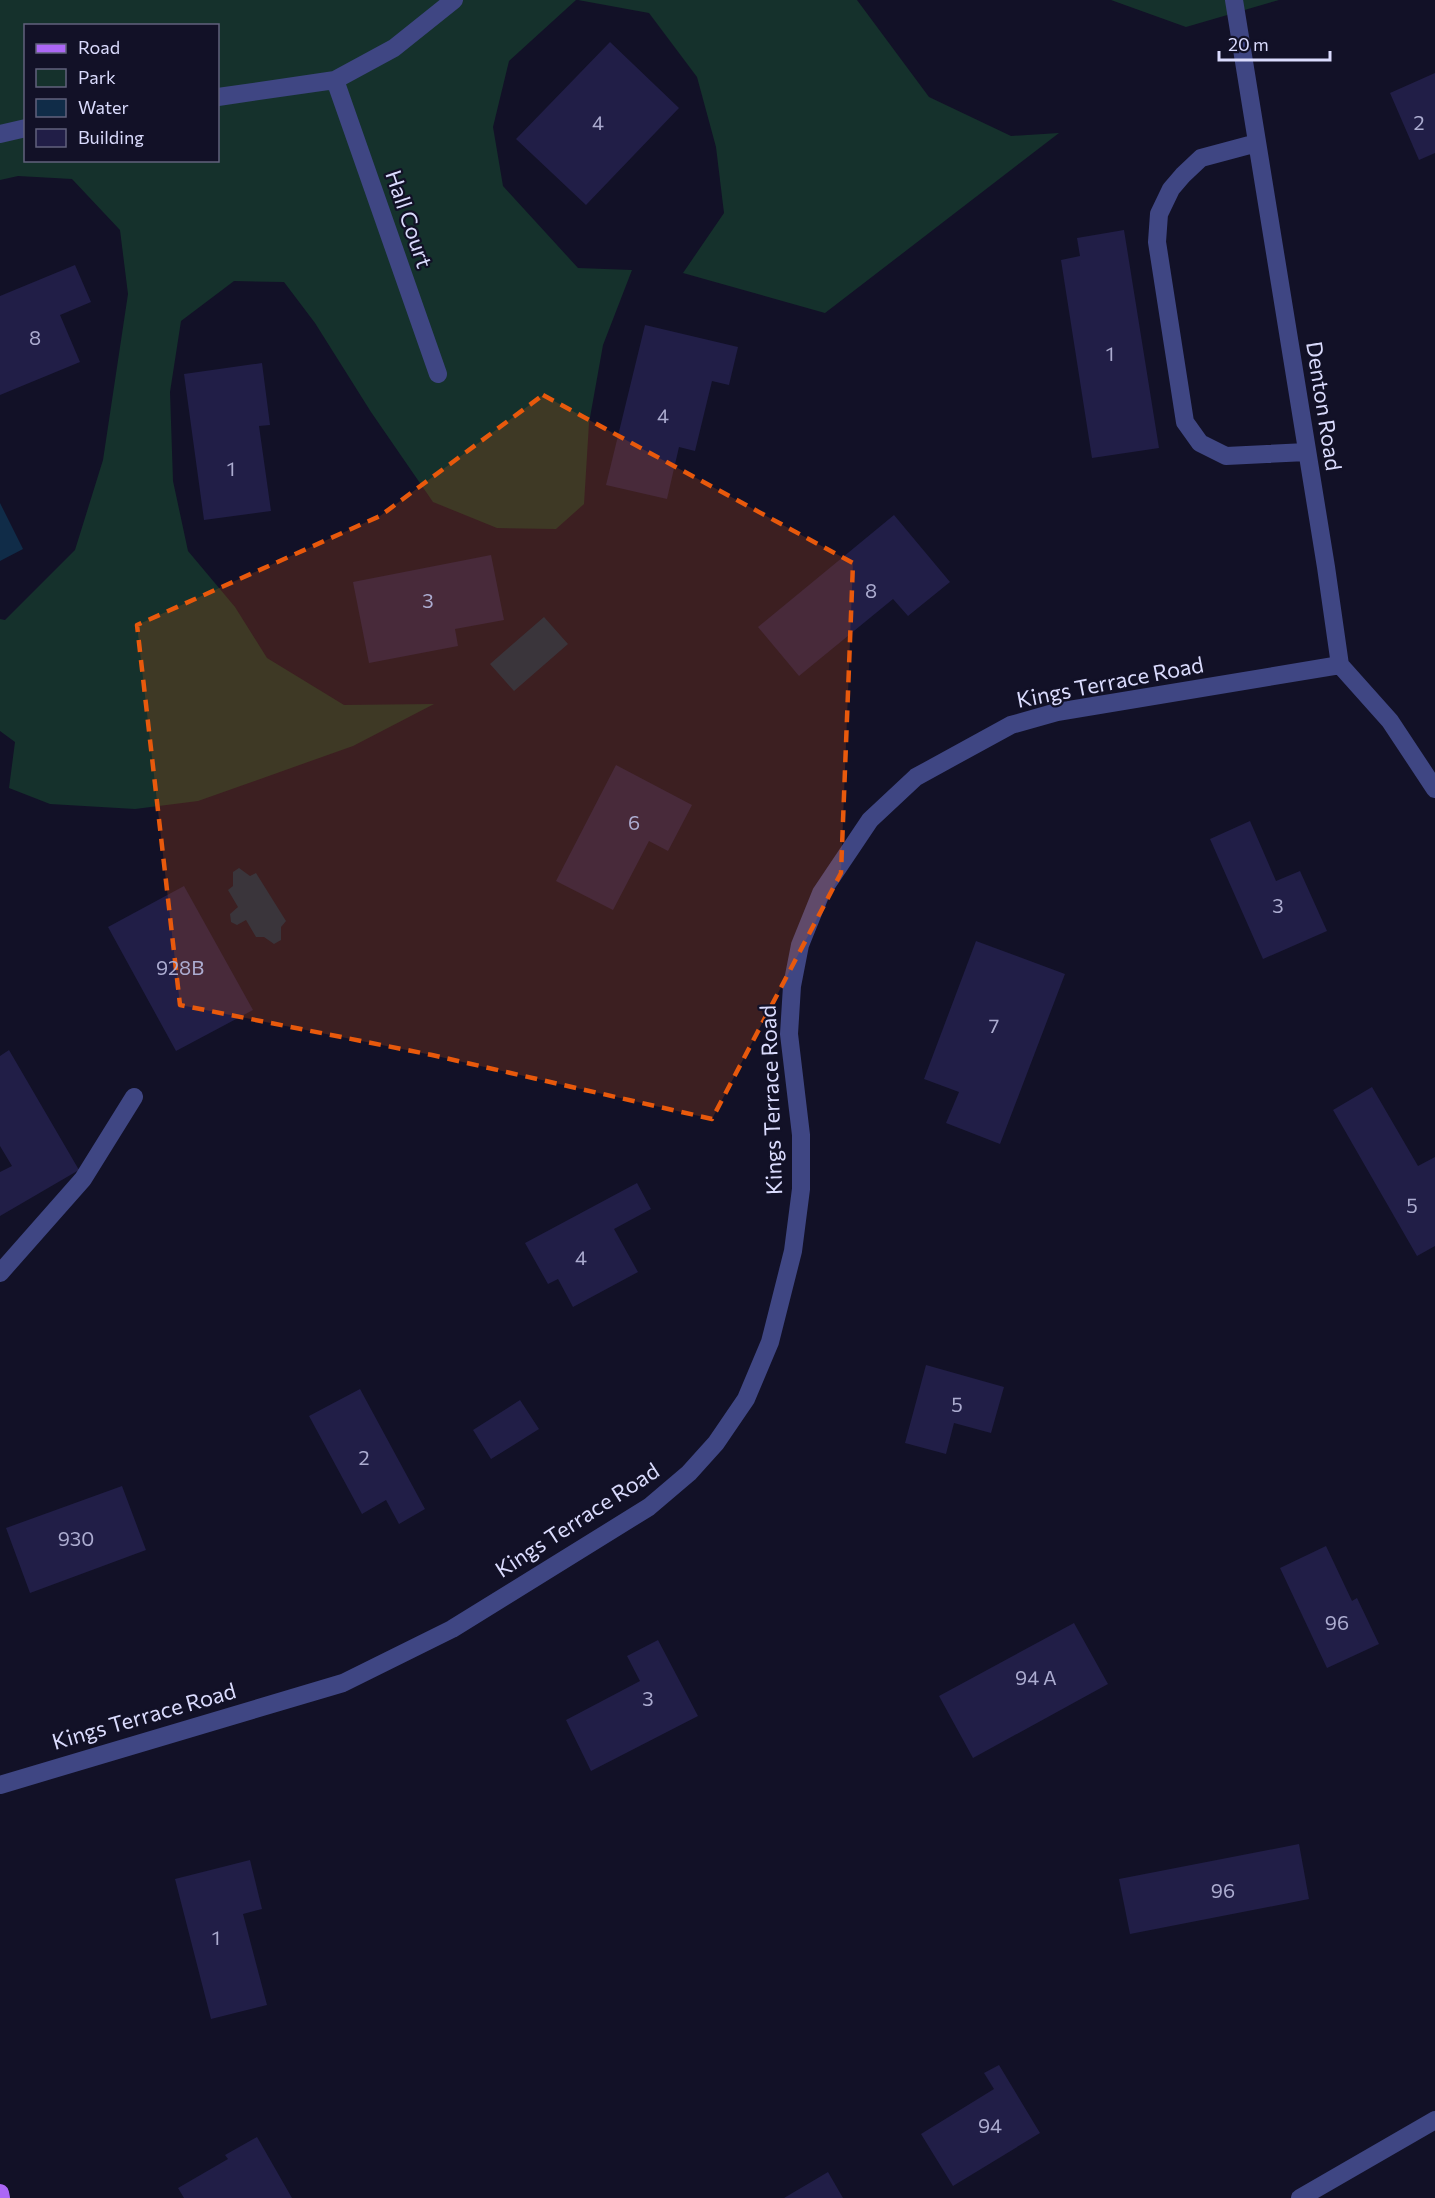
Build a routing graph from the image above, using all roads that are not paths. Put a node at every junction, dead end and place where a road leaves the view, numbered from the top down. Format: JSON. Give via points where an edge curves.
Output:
{"nodes":[{"id":1,"x":454,"y":0,"type":"edge"},
{"id":2,"x":1234,"y":0,"type":"edge"},
{"id":3,"x":335,"y":80,"type":"junction"},
{"id":4,"x":219,"y":97,"type":"edge"},
{"id":5,"x":24,"y":128,"type":"edge"},
{"id":6,"x":0,"y":134,"type":"edge"},
{"id":7,"x":1257,"y":143,"type":"junction"},
{"id":8,"x":438,"y":374,"type":"dead end"},
{"id":9,"x":1308,"y":452,"type":"junction"},
{"id":10,"x":1340,"y":665,"type":"junction"},
{"id":11,"x":1435,"y":789,"type":"edge"},
{"id":12,"x":134,"y":1097,"type":"dead end"},
{"id":13,"x":0,"y":1273,"type":"edge"},
{"id":14,"x":0,"y":1785,"type":"edge"},
{"id":15,"x":1435,"y":2120,"type":"edge"},
{"id":16,"x":0,"y":2193,"type":"edge"},
{"id":17,"x":1,"y":2198,"type":"edge"},
{"id":18,"x":1300,"y":2198,"type":"edge"}],
"edges":[{"from":1,"to":3,"type":"street","via":[[394,48]]},
{"from":2,"to":7,"type":"street","name":"Denton Road"},
{"from":3,"to":4,"type":"street"},
{"from":3,"to":8,"type":"street","name":"Hall Court"},
{"from":5,"to":6,"type":"street"},
{"from":7,"to":9,"type":"street","name":"Denton Road"},
{"from":7,"to":9,"type":"street","via":[[1201,158],[1171,189],[1159,214],[1157,242],[1185,422],[1200,443],[1226,456]]},
{"from":9,"to":10,"type":"street","name":"Denton Road"},
{"from":10,"to":11,"type":"street","via":[[1390,721]]},
{"from":10,"to":14,"type":"street","name":"Kings Terrace Road","via":[[1057,712],[1011,725],[916,777],[870,820],[821,893],[800,945],[792,986],[789,1034],[801,1135],[801,1189],[793,1251],[770,1342],[746,1399],[716,1443],[689,1473],[649,1507],[452,1629],[343,1683]]},
{"from":12,"to":13,"type":"street","via":[[83,1179]]},
{"from":15,"to":18,"type":"street"},
{"from":16,"to":17,"type":"main road"}]}
